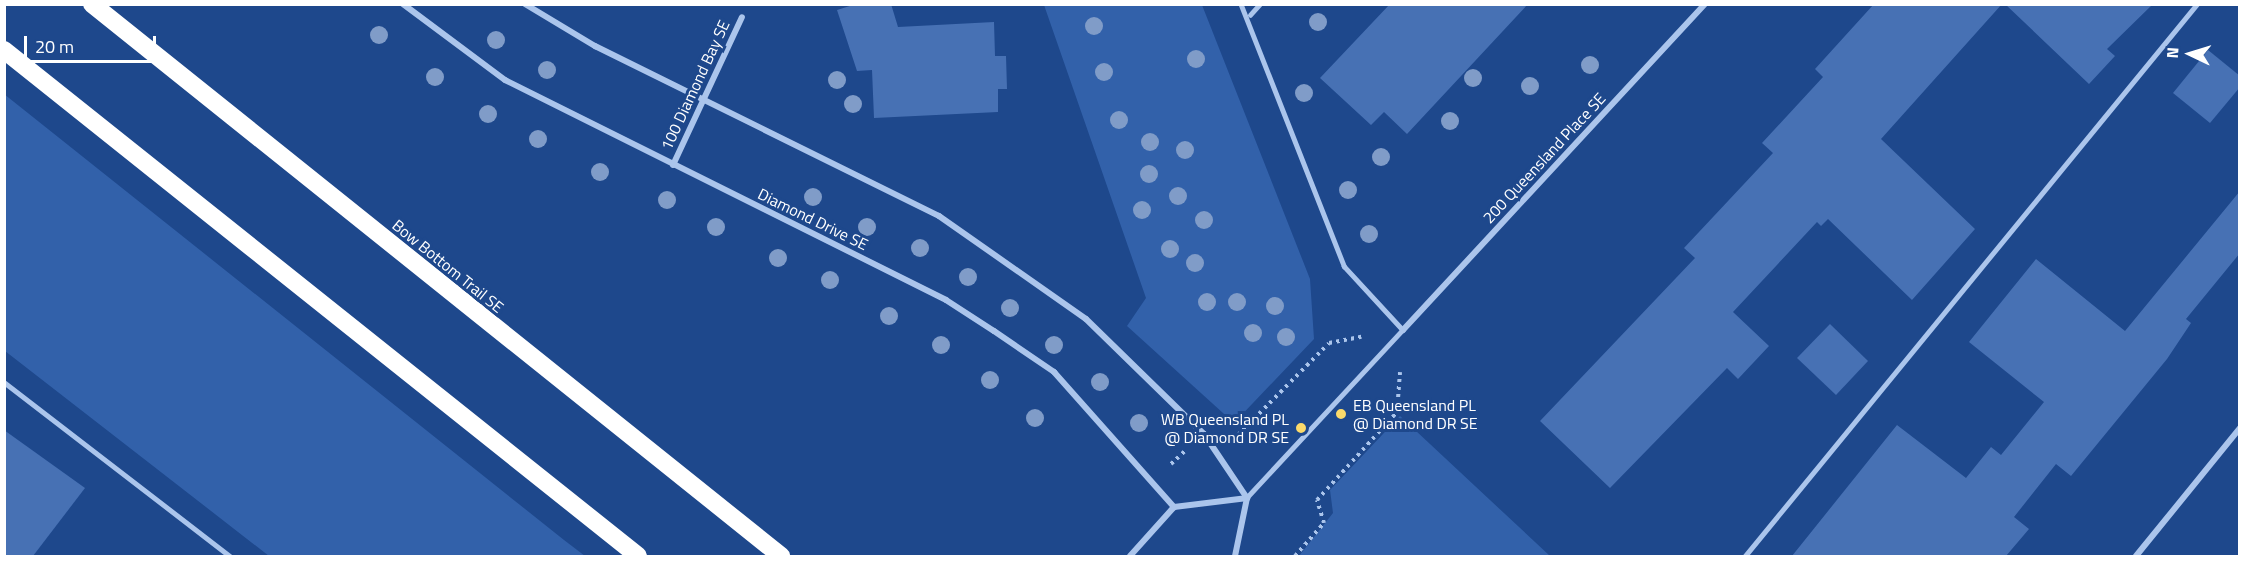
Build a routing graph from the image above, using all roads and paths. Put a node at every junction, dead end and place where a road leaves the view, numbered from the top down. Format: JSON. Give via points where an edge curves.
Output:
{"nodes":[{"id":1,"x":92,"y":4,"type":"edge"},
{"id":2,"x":404,"y":4,"type":"edge"},
{"id":3,"x":525,"y":4,"type":"edge"},
{"id":4,"x":1241,"y":4,"type":"edge"},
{"id":5,"x":1260,"y":4,"type":"edge"},
{"id":6,"x":1706,"y":4,"type":"edge"},
{"id":7,"x":2197,"y":4,"type":"edge"},
{"id":8,"x":1250,"y":15,"type":"junction"},
{"id":9,"x":741,"y":17,"type":"dead end"},
{"id":10,"x":4,"y":50,"type":"edge"},
{"id":11,"x":701,"y":99,"type":"junction"},
{"id":12,"x":673,"y":165,"type":"junction"},
{"id":13,"x":1403,"y":330,"type":"junction"},
{"id":14,"x":1329,"y":343,"type":"dead end"},
{"id":15,"x":4,"y":382,"type":"edge"},
{"id":16,"x":1397,"y":412,"type":"dead end"},
{"id":17,"x":2240,"y":428,"type":"edge"},
{"id":18,"x":1234,"y":430,"type":"dead end"},
{"id":19,"x":1204,"y":434,"type":"junction"},
{"id":20,"x":1151,"y":481,"type":"junction"},
{"id":21,"x":1247,"y":498,"type":"junction"},
{"id":22,"x":1174,"y":507,"type":"junction"},
{"id":23,"x":230,"y":556,"type":"edge"},
{"id":24,"x":638,"y":556,"type":"edge"},
{"id":25,"x":781,"y":556,"type":"edge"},
{"id":26,"x":1130,"y":556,"type":"edge"},
{"id":27,"x":1235,"y":556,"type":"edge"},
{"id":28,"x":1295,"y":556,"type":"edge"},
{"id":29,"x":1745,"y":556,"type":"edge"},
{"id":30,"x":2136,"y":556,"type":"edge"}],
"edges":[{"from":1,"to":25,"type":"highway","name":"Bow Bottom Trail SE"},
{"from":2,"to":12,"type":"street","name":"Diamond Drive SE","via":[[505,81]]},
{"from":3,"to":11,"type":"street"},
{"from":4,"to":8,"type":"lane"},
{"from":5,"to":8,"type":"lane"},
{"from":6,"to":13,"type":"street","name":"200 Queensland Place SE"},
{"from":7,"to":29,"type":"lane"},
{"from":8,"to":13,"type":"lane","via":[[1344,266]]},
{"from":9,"to":11,"type":"street","name":"100 Diamond Bay SE"},
{"from":10,"to":24,"type":"highway"},
{"from":11,"to":12,"type":"street","name":"100 Diamond Bay SE"},
{"from":11,"to":19,"type":"street","via":[[939,216],[1086,319]]},
{"from":12,"to":20,"type":"street","name":"Diamond Drive SE","via":[[946,300],[994,331],[1054,372]]},
{"from":13,"to":21,"type":"lane"},
{"from":14,"to":18,"type":"path","via":[[1245,432],[1239,437]]},
{"from":15,"to":23,"type":"lane"},
{"from":16,"to":28,"type":"path","via":[[1317,500],[1324,523]]},
{"from":17,"to":30,"type":"street"},
{"from":19,"to":20,"type":"path"},
{"from":19,"to":21,"type":"street"},
{"from":20,"to":22,"type":"street","name":"Diamond Drive SE"},
{"from":21,"to":22,"type":"street"},
{"from":21,"to":27,"type":"street"},
{"from":22,"to":26,"type":"street"}]}
